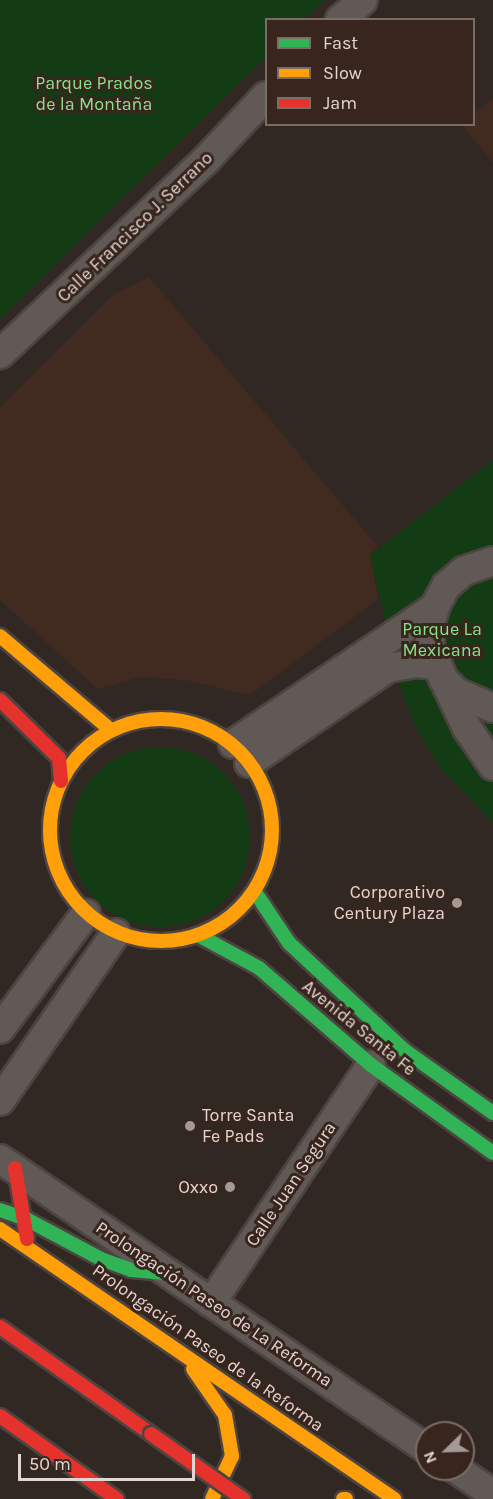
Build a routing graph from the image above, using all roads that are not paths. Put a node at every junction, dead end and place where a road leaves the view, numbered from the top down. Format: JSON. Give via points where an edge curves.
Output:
{"nodes":[{"id":1,"x":363,"y":0,"type":"edge"},
{"id":2,"x":342,"y":18,"type":"edge"},
{"id":3,"x":265,"y":98,"type":"edge"},
{"id":4,"x":0,"y":354,"type":"edge"},
{"id":5,"x":490,"y":560,"type":"edge"},
{"id":6,"x":435,"y":606,"type":"junction"},
{"id":7,"x":0,"y":636,"type":"edge"},
{"id":8,"x":440,"y":672,"type":"junction"},
{"id":9,"x":0,"y":700,"type":"edge"},
{"id":10,"x":493,"y":708,"type":"edge"},
{"id":11,"x":111,"y":730,"type":"junction"},
{"id":12,"x":241,"y":753,"type":"junction"},
{"id":13,"x":493,"y":766,"type":"edge"},
{"id":14,"x":61,"y":781,"type":"junction"},
{"id":15,"x":255,"y":892,"type":"junction"},
{"id":16,"x":86,"y":913,"type":"junction"},
{"id":17,"x":116,"y":933,"type":"junction"},
{"id":18,"x":200,"y":936,"type":"junction"},
{"id":19,"x":0,"y":1029,"type":"edge"},
{"id":20,"x":371,"y":1065,"type":"junction"},
{"id":21,"x":0,"y":1101,"type":"edge"},
{"id":22,"x":493,"y":1113,"type":"edge"},
{"id":23,"x":493,"y":1153,"type":"edge"},
{"id":24,"x":7,"y":1163,"type":"edge"},
{"id":25,"x":0,"y":1210,"type":"edge"},
{"id":26,"x":26,"y":1219,"type":"junction"},
{"id":27,"x":0,"y":1229,"type":"edge"},
{"id":28,"x":28,"y":1247,"type":"junction"},
{"id":29,"x":168,"y":1273,"type":"junction"},
{"id":30,"x":211,"y":1303,"type":"junction"},
{"id":31,"x":0,"y":1327,"type":"edge"},
{"id":32,"x":180,"y":1350,"type":"junction"},
{"id":33,"x":0,"y":1416,"type":"edge"},
{"id":34,"x":415,"y":1441,"type":"edge"},
{"id":35,"x":474,"y":1481,"type":"edge"},
{"id":36,"x":493,"y":1494,"type":"edge"},
{"id":37,"x":117,"y":1499,"type":"edge"},
{"id":38,"x":212,"y":1499,"type":"edge"},
{"id":39,"x":243,"y":1499,"type":"edge"},
{"id":40,"x":394,"y":1499,"type":"edge"}],
"edges":[{"from":1,"to":2,"type":"street"},
{"from":3,"to":4,"type":"street","name":"Calle Francisco J. Serrano","via":[[205,161]]},
{"from":5,"to":6,"type":"street","via":[[464,571],[446,586]]},
{"from":6,"to":8,"type":"street","via":[[430,646]]},
{"from":6,"to":12,"type":"street"},
{"from":7,"to":11,"type":"main road"},
{"from":8,"to":10,"type":"street","via":[[476,704]]},
{"from":8,"to":12,"type":"street","via":[[415,663],[388,668]]},
{"from":8,"to":13,"type":"street","via":[[467,728]]},
{"from":9,"to":14,"type":"main road","via":[[59,758]]},
{"from":11,"to":12,"type":"main road","via":[[148,718],[189,723],[200,725]]},
{"from":11,"to":14,"type":"main road","via":[[87,746]]},
{"from":12,"to":15,"type":"main road","via":[[262,781],[272,815],[271,854]]},
{"from":14,"to":16,"type":"main road","via":[[51,813],[52,852],[68,891]]},
{"from":15,"to":18,"type":"main road","via":[[234,917]]},
{"from":15,"to":22,"type":"main road","name":"Avenida Santa Fe","via":[[289,943],[396,1042]]},
{"from":16,"to":17,"type":"main road"},
{"from":16,"to":19,"type":"street"},
{"from":17,"to":18,"type":"main road","via":[[144,941]]},
{"from":17,"to":21,"type":"street"},
{"from":18,"to":20,"type":"main road","name":"Avenida Santa Fe","via":[[259,968]]},
{"from":20,"to":23,"type":"main road","name":"Avenida Santa Fe"},
{"from":20,"to":30,"type":"street","name":"Calle Juan Segura"},
{"from":24,"to":26,"type":"main road"},
{"from":24,"to":29,"type":"street","name":"Prolongación Paseo de La Reforma"},
{"from":25,"to":26,"type":"main road"},
{"from":26,"to":28,"type":"main road"},
{"from":26,"to":29,"type":"main road","via":[[101,1259],[131,1270]]},
{"from":27,"to":28,"type":"main road","name":"Prolongación Paseo de la Reforma"},
{"from":28,"to":32,"type":"main road","name":"Prolongación Paseo de la Reforma"},
{"from":29,"to":30,"type":"street","name":"Prolongación Paseo de La Reforma"},
{"from":30,"to":34,"type":"street","name":"Prolongación Paseo de La Reforma"},
{"from":31,"to":39,"type":"main road","bridge":true},
{"from":32,"to":38,"type":"main road","via":[[225,1415],[232,1456]]},
{"from":32,"to":40,"type":"main road","name":"Prolongación Paseo de la Reforma"},
{"from":33,"to":37,"type":"main road"},
{"from":35,"to":36,"type":"street"}]}
